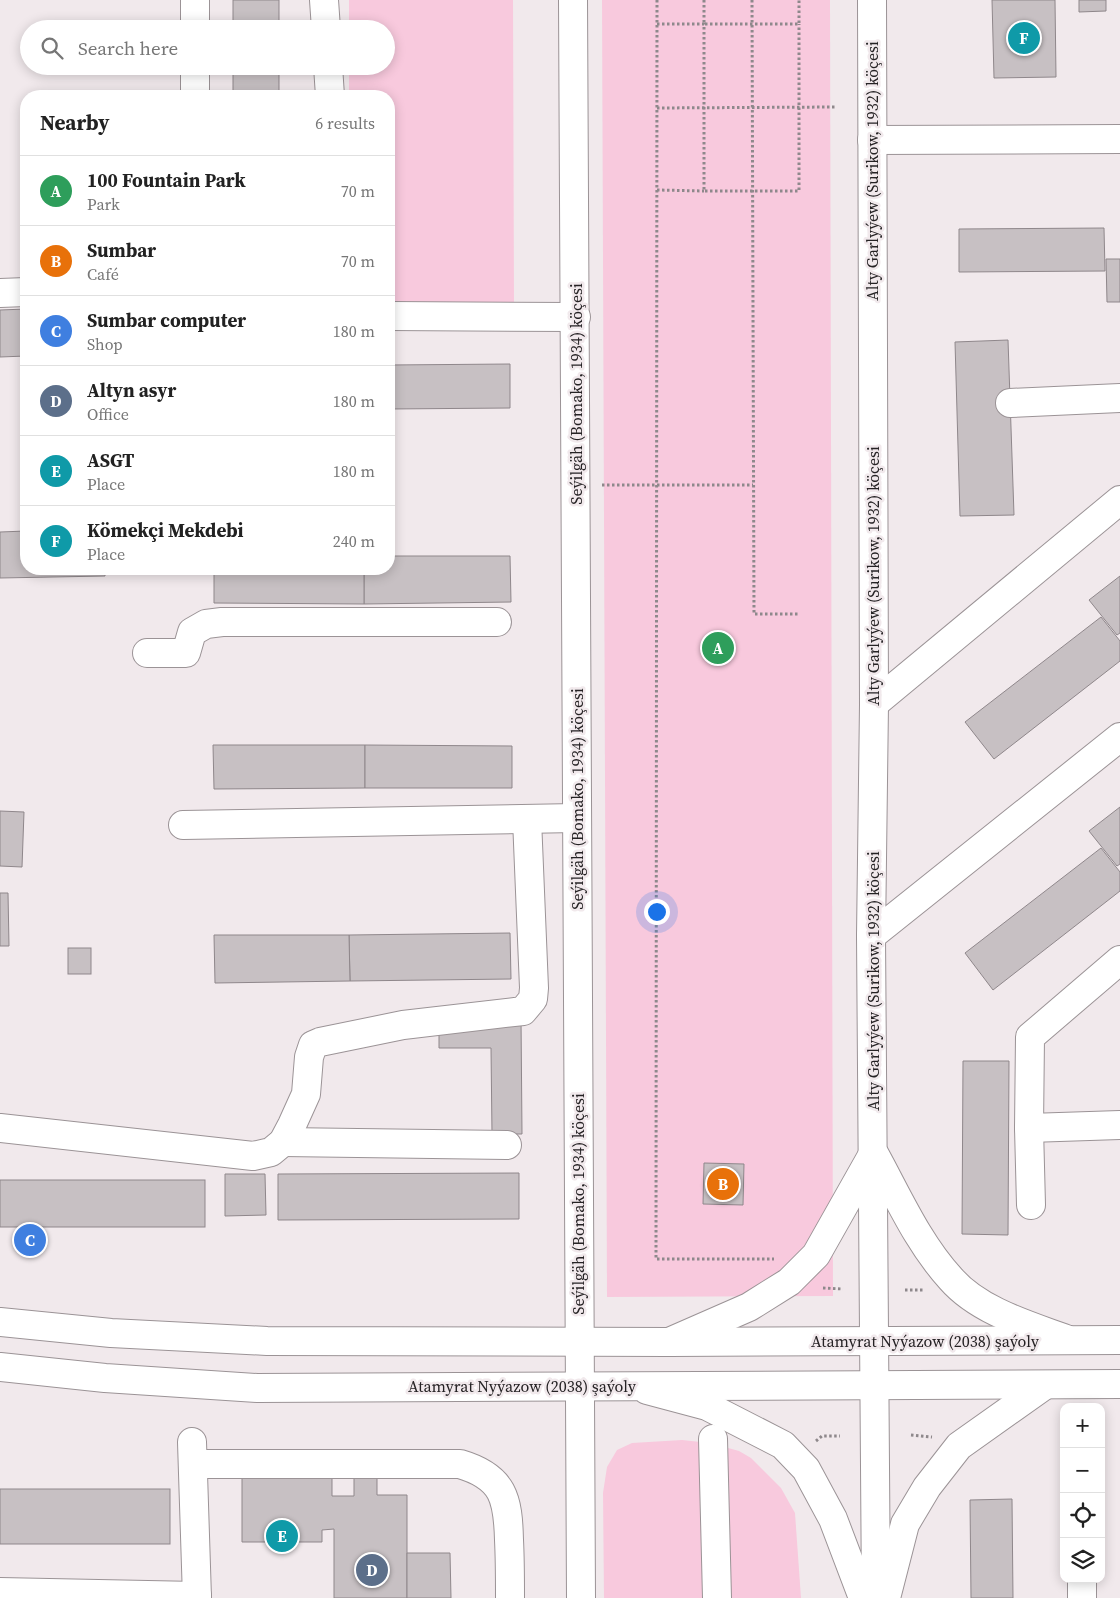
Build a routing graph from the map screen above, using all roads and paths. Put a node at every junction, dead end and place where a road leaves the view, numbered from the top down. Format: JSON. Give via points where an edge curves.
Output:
{"nodes":[{"id":1,"x":196,"y":0,"type":"edge"},
{"id":2,"x":324,"y":0,"type":"edge"},
{"id":3,"x":573,"y":0,"type":"edge"},
{"id":4,"x":657,"y":0,"type":"edge"},
{"id":5,"x":704,"y":0,"type":"edge"},
{"id":6,"x":752,"y":0,"type":"edge"},
{"id":7,"x":799,"y":0,"type":"edge"},
{"id":8,"x":872,"y":0,"type":"edge"},
{"id":9,"x":196,"y":20,"type":"edge"},
{"id":10,"x":325,"y":20,"type":"edge"},
{"id":11,"x":657,"y":24,"type":"junction"},
{"id":12,"x":704,"y":24,"type":"junction"},
{"id":13,"x":752,"y":24,"type":"junction"},
{"id":14,"x":799,"y":24,"type":"junction"},
{"id":15,"x":196,"y":75,"type":"edge"},
{"id":16,"x":329,"y":75,"type":"edge"},
{"id":17,"x":196,"y":90,"type":"edge"},
{"id":18,"x":330,"y":90,"type":"edge"},
{"id":19,"x":704,"y":107,"type":"junction"},
{"id":20,"x":752,"y":107,"type":"junction"},
{"id":21,"x":799,"y":107,"type":"junction"},
{"id":22,"x":836,"y":107,"type":"dead end"},
{"id":23,"x":657,"y":108,"type":"junction"},
{"id":24,"x":1120,"y":139,"type":"edge"},
{"id":25,"x":872,"y":140,"type":"junction"},
{"id":26,"x":657,"y":190,"type":"junction"},
{"id":27,"x":704,"y":191,"type":"junction"},
{"id":28,"x":752,"y":191,"type":"junction"},
{"id":29,"x":20,"y":292,"type":"edge"},
{"id":30,"x":0,"y":293,"type":"edge"},
{"id":31,"x":395,"y":316,"type":"edge"},
{"id":32,"x":576,"y":318,"type":"junction"},
{"id":33,"x":1120,"y":398,"type":"edge"},
{"id":34,"x":1010,"y":403,"type":"dead end"},
{"id":35,"x":599,"y":485,"type":"dead end"},
{"id":36,"x":656,"y":485,"type":"junction"},
{"id":37,"x":753,"y":485,"type":"junction"},
{"id":38,"x":1120,"y":500,"type":"edge"},
{"id":39,"x":799,"y":614,"type":"dead end"},
{"id":40,"x":497,"y":622,"type":"dead end"},
{"id":41,"x":147,"y":653,"type":"dead end"},
{"id":42,"x":874,"y":704,"type":"junction"},
{"id":43,"x":1120,"y":737,"type":"edge"},
{"id":44,"x":576,"y":818,"type":"junction"},
{"id":45,"x":527,"y":819,"type":"junction"},
{"id":46,"x":183,"y":825,"type":"dead end"},
{"id":47,"x":871,"y":936,"type":"junction"},
{"id":48,"x":1120,"y":960,"type":"edge"},
{"id":49,"x":1120,"y":1125,"type":"edge"},
{"id":50,"x":0,"y":1128,"type":"edge"},
{"id":51,"x":1029,"y":1128,"type":"junction"},
{"id":52,"x":283,"y":1142,"type":"junction"},
{"id":53,"x":506,"y":1144,"type":"dead end"},
{"id":54,"x":874,"y":1153,"type":"junction"},
{"id":55,"x":1031,"y":1205,"type":"dead end"},
{"id":56,"x":778,"y":1259,"type":"dead end"},
{"id":57,"x":821,"y":1288,"type":"dead end"},
{"id":58,"x":843,"y":1288,"type":"dead end"},
{"id":59,"x":0,"y":1322,"type":"edge"},
{"id":60,"x":1070,"y":1340,"type":"junction"},
{"id":61,"x":1120,"y":1340,"type":"edge"},
{"id":62,"x":579,"y":1341,"type":"junction"},
{"id":63,"x":873,"y":1341,"type":"junction"},
{"id":64,"x":669,"y":1342,"type":"junction"},
{"id":65,"x":0,"y":1367,"type":"edge"},
{"id":66,"x":1045,"y":1384,"type":"junction"},
{"id":67,"x":1120,"y":1384,"type":"edge"},
{"id":68,"x":580,"y":1385,"type":"junction"},
{"id":69,"x":629,"y":1385,"type":"junction"},
{"id":70,"x":874,"y":1385,"type":"junction"},
{"id":71,"x":911,"y":1435,"type":"dead end"},
{"id":72,"x":840,"y":1436,"type":"dead end"},
{"id":73,"x":713,"y":1439,"type":"dead end"},
{"id":74,"x":934,"y":1439,"type":"dead end"},
{"id":75,"x":810,"y":1446,"type":"dead end"},
{"id":76,"x":1082,"y":1583,"type":"edge"},
{"id":77,"x":0,"y":1592,"type":"edge"},
{"id":78,"x":197,"y":1597,"type":"edge"},
{"id":79,"x":510,"y":1598,"type":"edge"},
{"id":80,"x":581,"y":1598,"type":"edge"},
{"id":81,"x":717,"y":1598,"type":"edge"},
{"id":82,"x":863,"y":1598,"type":"edge"},
{"id":83,"x":876,"y":1598,"type":"edge"},
{"id":84,"x":886,"y":1598,"type":"edge"},
{"id":85,"x":1082,"y":1598,"type":"edge"}],
"edges":[{"from":1,"to":9,"type":"street"},
{"from":2,"to":10,"type":"street"},
{"from":3,"to":32,"type":"street","name":"Seýilgäh (Bomako, 1934) köçesi"},
{"from":4,"to":11,"type":"path"},
{"from":5,"to":12,"type":"path"},
{"from":6,"to":13,"type":"path"},
{"from":7,"to":14,"type":"path"},
{"from":8,"to":25,"type":"street","name":"Alty Garlyýew (Surikow, 1932) köçesi"},
{"from":11,"to":12,"type":"path"},
{"from":11,"to":23,"type":"path"},
{"from":12,"to":13,"type":"path"},
{"from":12,"to":19,"type":"path"},
{"from":13,"to":14,"type":"path"},
{"from":13,"to":20,"type":"path"},
{"from":14,"to":21,"type":"path"},
{"from":15,"to":17,"type":"street"},
{"from":16,"to":18,"type":"street"},
{"from":19,"to":20,"type":"path"},
{"from":19,"to":23,"type":"path"},
{"from":19,"to":27,"type":"path"},
{"from":20,"to":21,"type":"path"},
{"from":20,"to":28,"type":"path"},
{"from":21,"to":22,"type":"path"},
{"from":21,"to":28,"type":"path","via":[[799,191]]},
{"from":23,"to":26,"type":"path"},
{"from":24,"to":25,"type":"street"},
{"from":25,"to":42,"type":"street","name":"Alty Garlyýew (Surikow, 1932) köçesi"},
{"from":26,"to":27,"type":"path"},
{"from":26,"to":36,"type":"path"},
{"from":27,"to":28,"type":"path"},
{"from":28,"to":37,"type":"path"},
{"from":29,"to":30,"type":"street"},
{"from":31,"to":32,"type":"street"},
{"from":32,"to":44,"type":"street","name":"Seýilgäh (Bomako, 1934) köçesi"},
{"from":33,"to":34,"type":"street"},
{"from":35,"to":36,"type":"path"},
{"from":36,"to":37,"type":"path"},
{"from":36,"to":56,"type":"path","via":[[656,1259]]},
{"from":37,"to":39,"type":"path","via":[[754,614]]},
{"from":38,"to":42,"type":"street"},
{"from":40,"to":41,"type":"street","via":[[222,622],[206,624],[192,632],[186,653]]},
{"from":42,"to":47,"type":"street","name":"Alty Garlyýew (Surikow, 1932) köçesi"},
{"from":43,"to":47,"type":"street"},
{"from":44,"to":45,"type":"street"},
{"from":44,"to":62,"type":"street","name":"Seýilgäh (Bomako, 1934) köçesi"},
{"from":45,"to":46,"type":"street"},
{"from":45,"to":52,"type":"street","via":[[534,988],[528,1007],[523,1011],[403,1025],[312,1045],[308,1057],[306,1094]]},
{"from":47,"to":54,"type":"street","name":"Alty Garlyýew (Surikow, 1932) köçesi"},
{"from":48,"to":51,"type":"street","via":[[1030,1037]]},
{"from":49,"to":51,"type":"street"},
{"from":50,"to":52,"type":"street","via":[[253,1156],[271,1152]]},
{"from":51,"to":55,"type":"street"},
{"from":52,"to":53,"type":"street"},
{"from":54,"to":60,"type":"street","name":"Alty Garlyýew (Surikow, 1932) köçesi","via":[[926,1247],[952,1280],[998,1311]]},
{"from":54,"to":63,"type":"street","name":"Alty Garlyýew (Surikow, 1932) köçesi"},
{"from":54,"to":64,"type":"street","name":"Atamyrat Nyýazow (2038) şaýoly","via":[[816,1255],[789,1282],[749,1307]]},
{"from":57,"to":58,"type":"path"},
{"from":59,"to":62,"type":"street","name":"Atamyrat Nyýazow (2038) şaýoly","via":[[111,1332],[267,1340]]},
{"from":60,"to":61,"type":"street","name":"Atamyrat Nyýazow (2038) şaýoly"},
{"from":60,"to":63,"type":"street","name":"Atamyrat Nyýazow (2038) şaýoly"},
{"from":62,"to":64,"type":"street","name":"Atamyrat Nyýazow (2038) şaýoly"},
{"from":62,"to":68,"type":"street","name":"Seýilgäh (Bomako, 1934) köçesi"},
{"from":63,"to":64,"type":"street","name":"Atamyrat Nyýazow (2038) şaýoly"},
{"from":63,"to":70,"type":"street","name":"Alty Garlyýew (Surikow, 1932) köçesi"},
{"from":65,"to":68,"type":"street","name":"Atamyrat Nyýazow (2038) şaýoly","via":[[257,1388]]},
{"from":66,"to":67,"type":"street","name":"Atamyrat Nyýazow (2038) şaýoly"},
{"from":66,"to":70,"type":"street","name":"Atamyrat Nyýazow (2038) şaýoly"},
{"from":66,"to":84,"type":"street","via":[[959,1446],[927,1487],[905,1524]]},
{"from":68,"to":69,"type":"street","name":"Atamyrat Nyýazow (2038) şaýoly"},
{"from":68,"to":80,"type":"street","name":"Seýilgäh (Bomako, 1934) köçesi"},
{"from":69,"to":70,"type":"street","name":"Atamyrat Nyýazow (2038) şaýoly"},
{"from":69,"to":82,"type":"street","via":[[707,1406],[782,1445],[806,1469],[833,1519]]},
{"from":70,"to":83,"type":"street","name":"Alty Garlyýew (Surikow, 1932) köçesi"},
{"from":71,"to":74,"type":"path","via":[[929,1435]]},
{"from":72,"to":75,"type":"path","via":[[822,1436]]},
{"from":73,"to":81,"type":"street"},
{"from":76,"to":85,"type":"street"},
{"from":77,"to":78,"type":"street"},
{"from":78,"to":79,"type":"street","via":[[193,1453],[460,1464],[475,1468],[493,1481],[508,1507]]}]}
